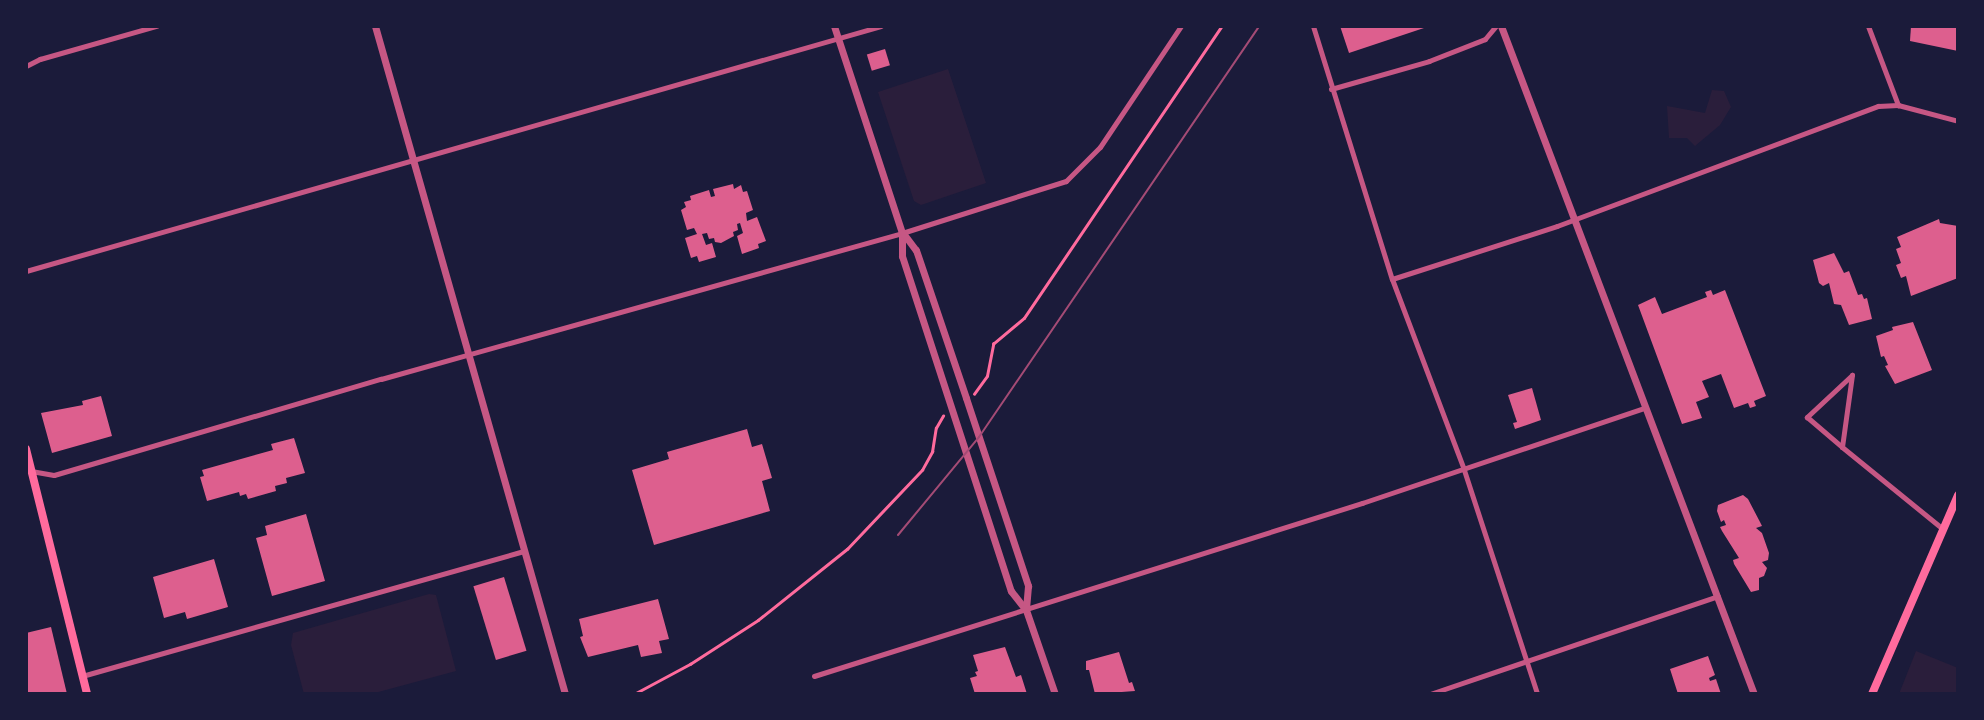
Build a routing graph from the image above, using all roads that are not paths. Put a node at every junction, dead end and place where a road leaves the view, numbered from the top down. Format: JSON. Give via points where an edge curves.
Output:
{"nodes":[{"id":1,"x":156,"y":26,"type":"edge"},
{"id":2,"x":374,"y":26,"type":"edge"},
{"id":3,"x":834,"y":26,"type":"edge"},
{"id":4,"x":881,"y":26,"type":"edge"},
{"id":5,"x":1181,"y":26,"type":"edge"},
{"id":6,"x":1312,"y":26,"type":"edge"},
{"id":7,"x":1499,"y":26,"type":"edge"},
{"id":8,"x":1868,"y":26,"type":"edge"},
{"id":9,"x":839,"y":41,"type":"junction"},
{"id":10,"x":26,"y":66,"type":"edge"},
{"id":11,"x":1331,"y":89,"type":"junction"},
{"id":12,"x":1898,"y":105,"type":"junction"},
{"id":13,"x":1958,"y":121,"type":"edge"},
{"id":14,"x":413,"y":161,"type":"junction"},
{"id":15,"x":1573,"y":220,"type":"junction"},
{"id":16,"x":902,"y":233,"type":"junction"},
{"id":17,"x":26,"y":271,"type":"edge"},
{"id":18,"x":1392,"y":279,"type":"junction"},
{"id":19,"x":467,"y":355,"type":"junction"},
{"id":20,"x":1644,"y":408,"type":"junction"},
{"id":21,"x":1842,"y":447,"type":"junction"},
{"id":22,"x":26,"y":449,"type":"edge"},
{"id":23,"x":1464,"y":470,"type":"junction"},
{"id":24,"x":29,"y":471,"type":"edge"},
{"id":25,"x":1958,"y":495,"type":"edge"},
{"id":26,"x":1943,"y":529,"type":"junction"},
{"id":27,"x":524,"y":551,"type":"junction"},
{"id":28,"x":1718,"y":596,"type":"junction"},
{"id":29,"x":1026,"y":610,"type":"junction"},
{"id":30,"x":1527,"y":662,"type":"junction"},
{"id":31,"x":82,"y":676,"type":"junction"},
{"id":32,"x":814,"y":676,"type":"dead end"},
{"id":33,"x":86,"y":694,"type":"edge"},
{"id":34,"x":565,"y":694,"type":"edge"},
{"id":35,"x":1055,"y":694,"type":"edge"},
{"id":36,"x":1430,"y":694,"type":"edge"},
{"id":37,"x":1537,"y":694,"type":"edge"},
{"id":38,"x":1754,"y":694,"type":"edge"},
{"id":39,"x":1872,"y":694,"type":"edge"}],
"edges":[{"from":1,"to":10,"type":"street"},
{"from":2,"to":14,"type":"street"},
{"from":3,"to":9,"type":"street"},
{"from":4,"to":9,"type":"street"},
{"from":5,"to":16,"type":"street","via":[[1100,147],[1066,181]]},
{"from":6,"to":11,"type":"street"},
{"from":7,"to":11,"type":"street","via":[[1485,38],[1429,61]]},
{"from":7,"to":15,"type":"street"},
{"from":8,"to":12,"type":"street"},
{"from":9,"to":14,"type":"street"},
{"from":9,"to":16,"type":"street"},
{"from":11,"to":18,"type":"street"},
{"from":12,"to":13,"type":"street"},
{"from":12,"to":15,"type":"street","via":[[1850,114]]},
{"from":14,"to":17,"type":"street"},
{"from":14,"to":19,"type":"street"},
{"from":15,"to":18,"type":"street"},
{"from":15,"to":20,"type":"street"},
{"from":16,"to":19,"type":"street"},
{"from":16,"to":29,"type":"street","via":[[902,257],[989,525],[1011,591]]},
{"from":16,"to":29,"type":"street","via":[[916,250],[1028,586]]},
{"from":18,"to":23,"type":"street"},
{"from":19,"to":24,"type":"street","via":[[54,475]]},
{"from":19,"to":27,"type":"street"},
{"from":20,"to":23,"type":"street"},
{"from":20,"to":28,"type":"street"},
{"from":21,"to":21,"type":"street","via":[[1847,417],[1852,375],[1807,417]]},
{"from":21,"to":26,"type":"street"},
{"from":22,"to":24,"type":"main road"},
{"from":23,"to":29,"type":"street"},
{"from":23,"to":30,"type":"street"},
{"from":24,"to":31,"type":"main road"},
{"from":25,"to":26,"type":"main road"},
{"from":26,"to":39,"type":"main road"},
{"from":27,"to":31,"type":"street"},
{"from":27,"to":34,"type":"street"},
{"from":28,"to":30,"type":"street"},
{"from":28,"to":38,"type":"street"},
{"from":29,"to":32,"type":"street"},
{"from":29,"to":35,"type":"street"},
{"from":30,"to":36,"type":"street"},
{"from":30,"to":37,"type":"street"},
{"from":31,"to":33,"type":"main road"}]}
